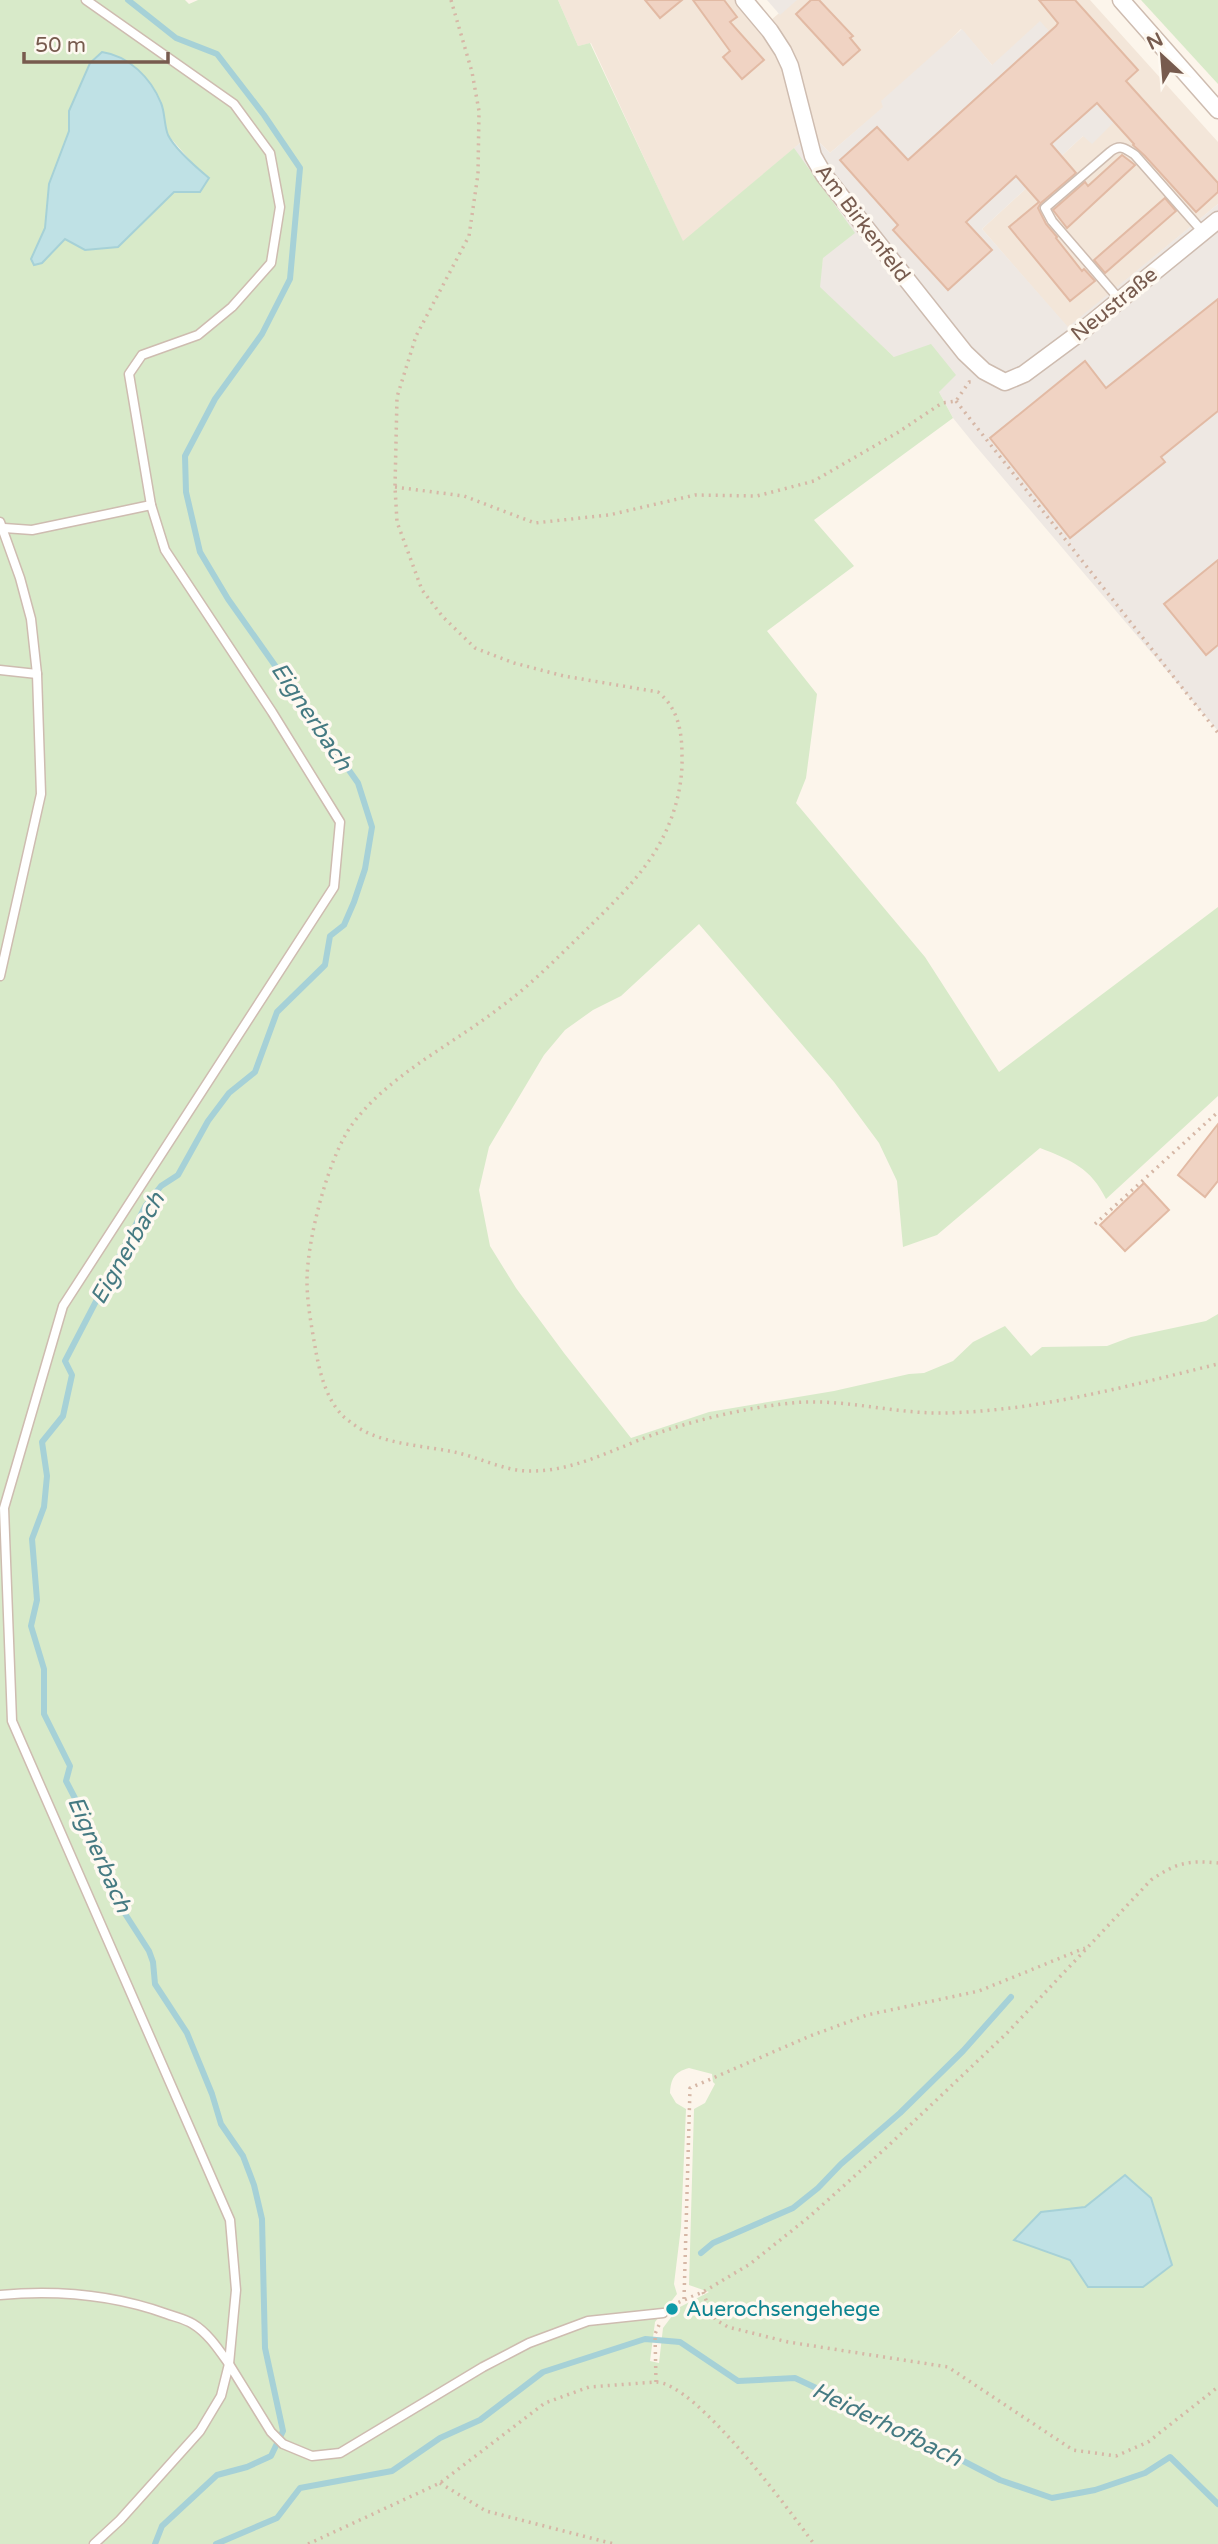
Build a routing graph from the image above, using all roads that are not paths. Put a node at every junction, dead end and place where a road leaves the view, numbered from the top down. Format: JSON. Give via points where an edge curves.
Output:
{"nodes":[{"id":1,"x":86,"y":0,"type":"edge"},
{"id":2,"x":744,"y":0,"type":"edge"},
{"id":3,"x":1121,"y":0,"type":"edge"},
{"id":4,"x":1218,"y":110,"type":"edge"},
{"id":5,"x":1218,"y":220,"type":"edge"},
{"id":6,"x":1203,"y":232,"type":"junction"},
{"id":7,"x":1119,"y":300,"type":"junction"},
{"id":8,"x":1005,"y":382,"type":"joint"},
{"id":9,"x":151,"y":505,"type":"junction"},
{"id":10,"x":2,"y":525,"type":"edge"},
{"id":11,"x":0,"y":670,"type":"edge"},
{"id":12,"x":37,"y":674,"type":"junction"},
{"id":13,"x":0,"y":976,"type":"edge"},
{"id":14,"x":0,"y":2294,"type":"edge"},
{"id":15,"x":663,"y":2313,"type":"road end"},
{"id":16,"x":229,"y":2364,"type":"junction"},
{"id":17,"x":94,"y":2544,"type":"edge"}],
"edges":[{"from":1,"to":9,"type":"lane","via":[[234,104],[270,153],[281,207],[271,263],[232,307],[198,335],[142,355],[129,374]]},
{"from":2,"to":8,"type":"street","name":"Am Birkenfeld","via":[[770,31],[790,66],[813,156],[824,175],[965,353]]},
{"from":3,"to":4,"type":"street"},
{"from":5,"to":6,"type":"street","name":"Neustraße"},
{"from":6,"to":7,"type":"street","name":"Neustraße"},
{"from":6,"to":7,"type":"lane","via":[[1135,155],[1124,147],[1110,152],[1045,208]]},
{"from":7,"to":8,"type":"street","name":"Neustraße","via":[[1024,374]]},
{"from":9,"to":10,"type":"lane","via":[[32,530]]},
{"from":9,"to":16,"type":"lane","via":[[165,550],[340,822],[334,887],[63,1306],[4,1508],[12,1721],[230,2220],[236,2290]]},
{"from":10,"to":12,"type":"lane","via":[[31,619]]},
{"from":11,"to":12,"type":"lane"},
{"from":12,"to":13,"type":"lane","via":[[41,794]]},
{"from":14,"to":16,"type":"lane","via":[[37,2291],[116,2300],[159,2312],[192,2324]]},
{"from":15,"to":16,"type":"lane","via":[[588,2321],[529,2343],[340,2453],[312,2456],[279,2440]]},
{"from":16,"to":17,"type":"lane","via":[[221,2396],[200,2431]]}]}
